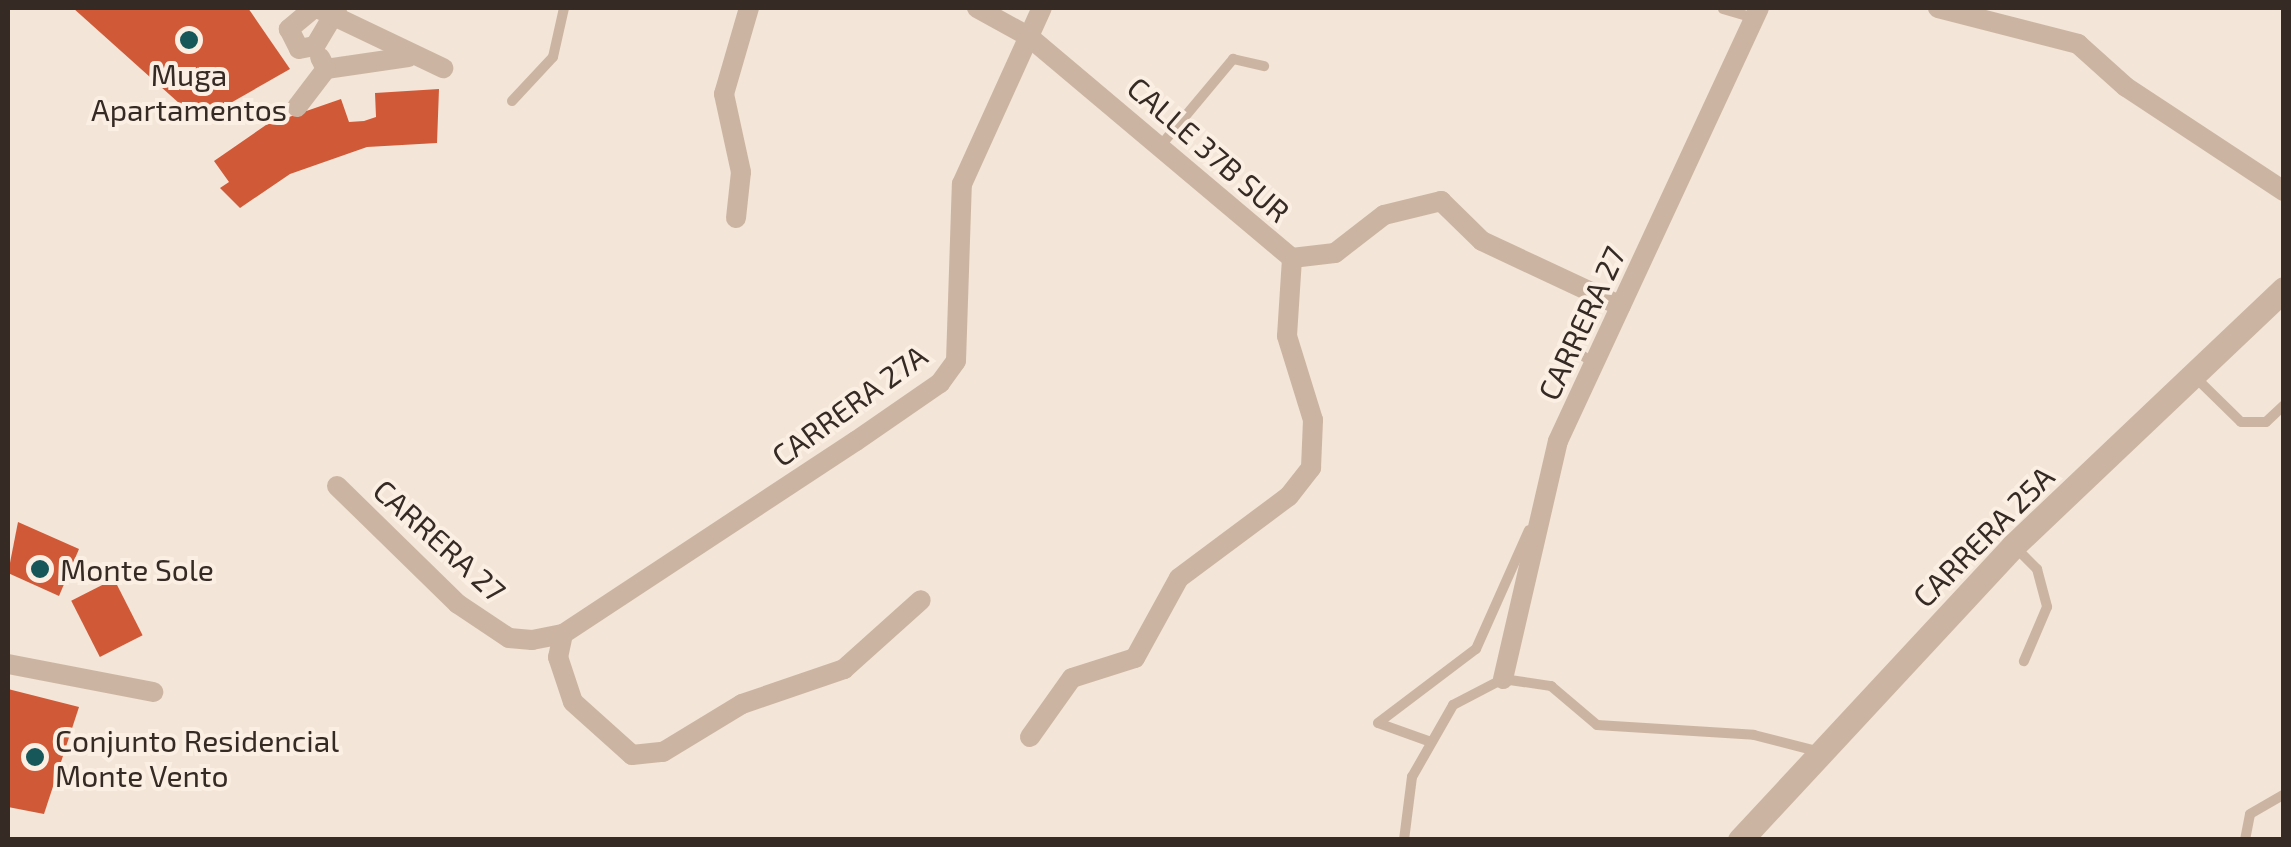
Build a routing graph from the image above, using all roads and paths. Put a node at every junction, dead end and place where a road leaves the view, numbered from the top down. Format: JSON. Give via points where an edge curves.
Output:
{"nodes":[{"id":1,"x":564,"y":8,"type":"edge"},
{"id":2,"x":749,"y":8,"type":"edge"},
{"id":3,"x":977,"y":8,"type":"edge"},
{"id":4,"x":1042,"y":8,"type":"edge"},
{"id":5,"x":1938,"y":8,"type":"edge"},
{"id":6,"x":1723,"y":9,"type":"edge"},
{"id":7,"x":325,"y":10,"type":"edge"},
{"id":8,"x":1757,"y":13,"type":"edge"},
{"id":9,"x":1028,"y":36,"type":"junction"},
{"id":10,"x":315,"y":46,"type":"junction"},
{"id":11,"x":412,"y":57,"type":"junction"},
{"id":12,"x":1264,"y":66,"type":"dead end"},
{"id":13,"x":443,"y":68,"type":"dead end"},
{"id":14,"x":326,"y":69,"type":"junction"},
{"id":15,"x":512,"y":101,"type":"dead end"},
{"id":16,"x":297,"y":108,"type":"dead end"},
{"id":17,"x":1162,"y":144,"type":"junction"},
{"id":18,"x":2284,"y":190,"type":"edge"},
{"id":19,"x":736,"y":218,"type":"dead end"},
{"id":20,"x":1292,"y":258,"type":"junction"},
{"id":21,"x":2284,"y":289,"type":"edge"},
{"id":22,"x":1621,"y":306,"type":"junction"},
{"id":23,"x":1570,"y":348,"type":"dead end"},
{"id":24,"x":1598,"y":365,"type":"junction"},
{"id":25,"x":2194,"y":376,"type":"junction"},
{"id":26,"x":2284,"y":405,"type":"edge"},
{"id":27,"x":337,"y":486,"type":"dead end"},
{"id":28,"x":1532,"y":523,"type":"junction"},
{"id":29,"x":2013,"y":546,"type":"junction"},
{"id":30,"x":921,"y":600,"type":"dead end"},
{"id":31,"x":563,"y":634,"type":"junction"},
{"id":32,"x":2024,"y":661,"type":"dead end"},
{"id":33,"x":8,"y":664,"type":"edge"},
{"id":34,"x":1503,"y":679,"type":"junction"},
{"id":35,"x":154,"y":692,"type":"dead end"},
{"id":36,"x":1030,"y":737,"type":"dead end"},
{"id":37,"x":1432,"y":742,"type":"junction"},
{"id":38,"x":1821,"y":752,"type":"junction"},
{"id":39,"x":2284,"y":794,"type":"edge"},
{"id":40,"x":1404,"y":840,"type":"edge"},
{"id":41,"x":1740,"y":840,"type":"edge"},
{"id":42,"x":2245,"y":840,"type":"edge"}],
"edges":[{"from":1,"to":15,"type":"lane","via":[[552,57]]},
{"from":2,"to":19,"type":"street","via":[[724,94],[741,172]]},
{"from":3,"to":9,"type":"street","name":"CALLE 37B SUR"},
{"from":4,"to":9,"type":"street","name":"CARRERA 27A"},
{"from":5,"to":18,"type":"street","via":[[2078,44],[2126,87]]},
{"from":6,"to":8,"type":"lane"},
{"from":7,"to":10,"type":"street"},
{"from":7,"to":10,"type":"street","via":[[288,36],[299,49]]},
{"from":7,"to":11,"type":"street"},
{"from":8,"to":22,"type":"street","name":"CARRERA 27"},
{"from":9,"to":17,"type":"street","name":"CALLE 37B SUR"},
{"from":9,"to":31,"type":"street","name":"CARRERA 27A","via":[[962,184],[954,253],[961,329],[952,370]]},
{"from":10,"to":14,"type":"street"},
{"from":11,"to":13,"type":"street"},
{"from":11,"to":14,"type":"street"},
{"from":12,"to":17,"type":"lane","via":[[1232,59]]},
{"from":14,"to":16,"type":"street"},
{"from":17,"to":20,"type":"street","name":"CALLE 37B SUR"},
{"from":20,"to":22,"type":"street","name":"CALLE 37B SUR","via":[[1335,253],[1384,214],[1441,201],[1482,240]]},
{"from":20,"to":36,"type":"street","via":[[1287,336],[1313,420],[1311,468],[1289,496],[1178,578],[1135,658],[1072,678]]},
{"from":21,"to":25,"type":"street","name":"CARRERA 25A"},
{"from":22,"to":24,"type":"street","name":"CARRERA 27"},
{"from":23,"to":24,"type":"lane"},
{"from":24,"to":28,"type":"street","name":"CARRERA 27","via":[[1558,442]]},
{"from":25,"to":26,"type":"lane","via":[[2252,425]]},
{"from":25,"to":29,"type":"street","name":"CARRERA 25A"},
{"from":27,"to":31,"type":"street","name":"CARRERA 27","via":[[484,624],[509,638]]},
{"from":28,"to":34,"type":"street","name":"CARRERA 27"},
{"from":28,"to":37,"type":"lane","via":[[1476,649],[1378,722]]},
{"from":29,"to":32,"type":"lane","via":[[2037,568],[2048,606]]},
{"from":29,"to":38,"type":"street","name":"CARRERA 25A"},
{"from":30,"to":31,"type":"street","via":[[844,670],[742,704],[663,752],[632,756],[573,702],[558,657]]},
{"from":33,"to":35,"type":"street"},
{"from":34,"to":37,"type":"lane","via":[[1467,692]]},
{"from":34,"to":38,"type":"lane","via":[[1551,686],[1597,725],[1754,735]]},
{"from":37,"to":40,"type":"lane","via":[[1407,794]]},
{"from":38,"to":41,"type":"street","name":"CARRERA 25A"},
{"from":39,"to":42,"type":"lane","via":[[2250,814]]}]}
